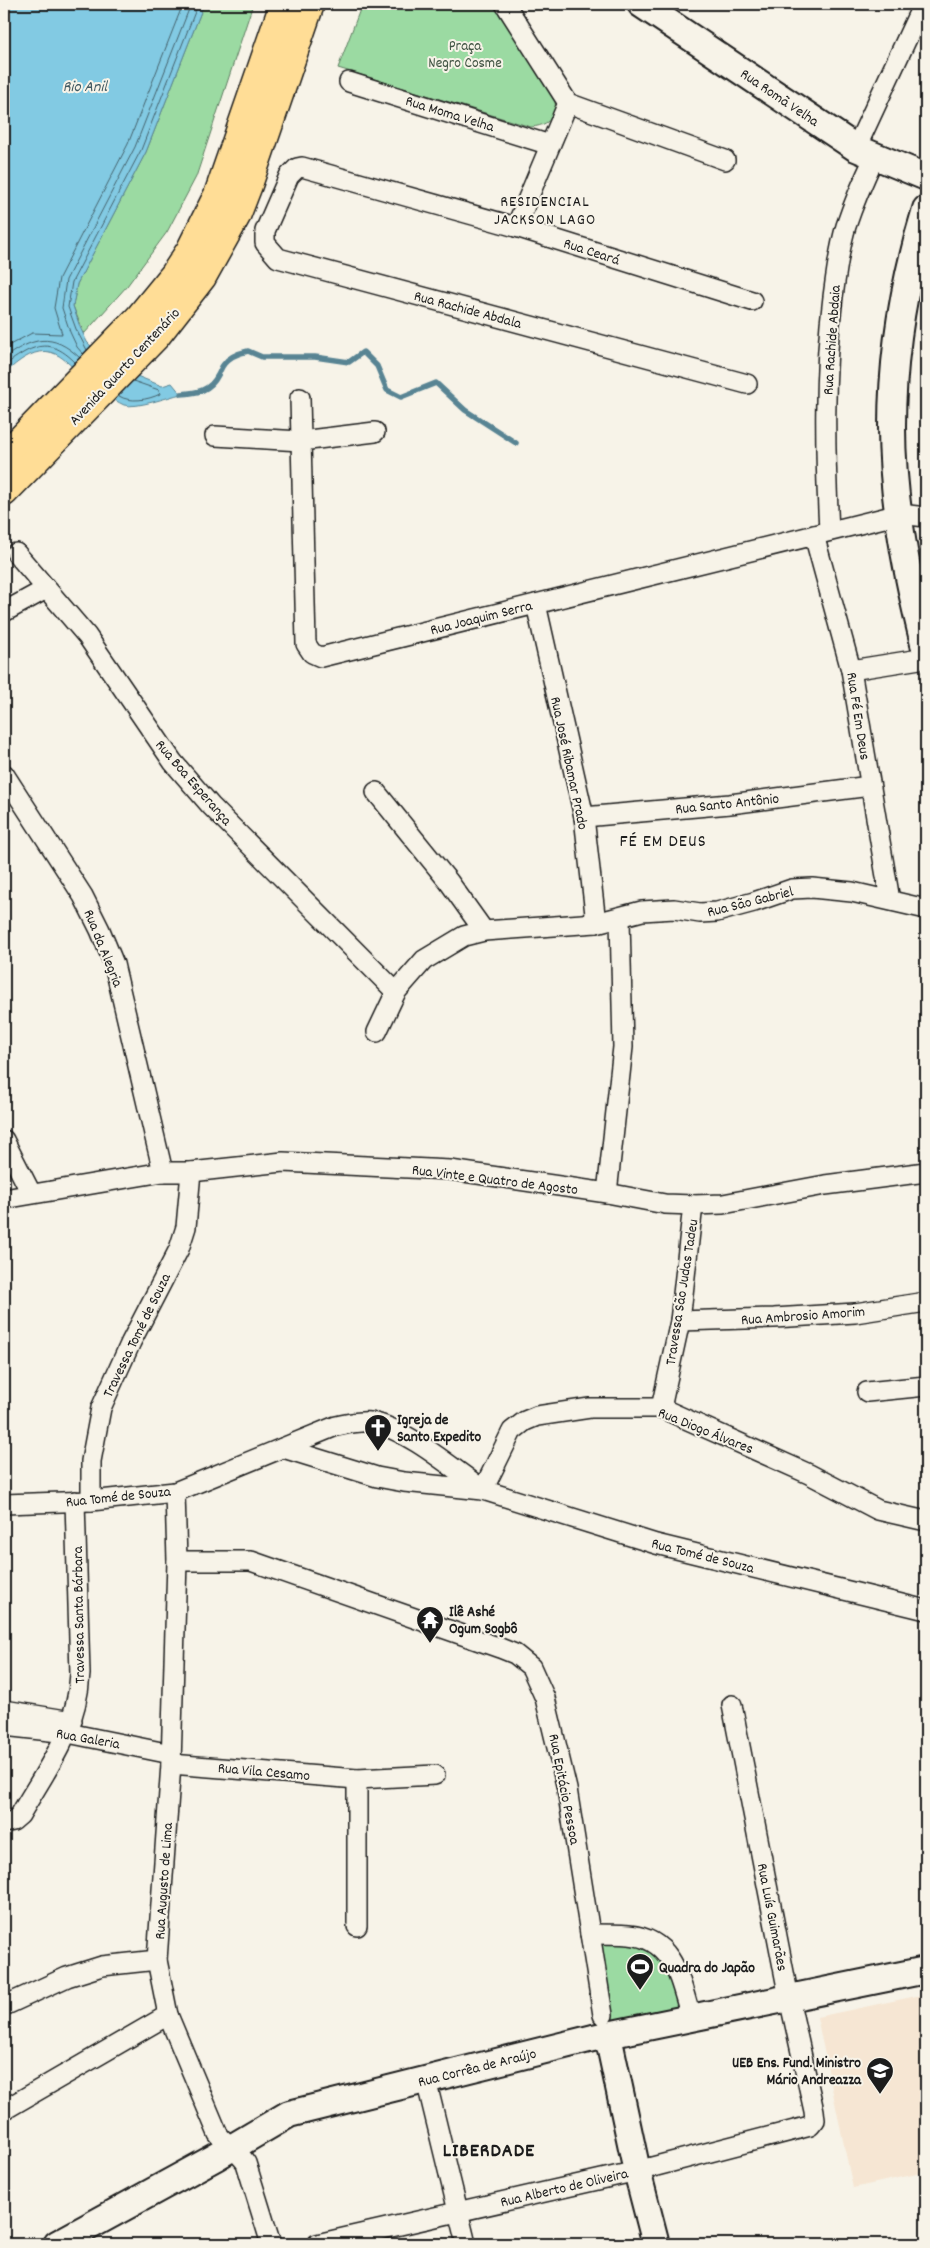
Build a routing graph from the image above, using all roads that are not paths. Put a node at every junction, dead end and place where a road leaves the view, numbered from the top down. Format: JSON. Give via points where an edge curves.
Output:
{"nodes":[{"id":1,"x":284,"y":4,"type":"edge"},
{"id":2,"x":310,"y":4,"type":"edge"},
{"id":3,"x":505,"y":4,"type":"edge"},
{"id":4,"x":641,"y":4,"type":"edge"},
{"id":5,"x":923,"y":4,"type":"edge"},
{"id":6,"x":349,"y":82,"type":"dead end"},
{"id":7,"x":568,"y":103,"type":"junction"},
{"id":8,"x":550,"y":145,"type":"junction"},
{"id":9,"x":866,"y":152,"type":"junction"},
{"id":10,"x":725,"y":160,"type":"dead end"},
{"id":11,"x":289,"y":176,"type":"joint"},
{"id":12,"x":926,"y":177,"type":"edge"},
{"id":13,"x":516,"y":227,"type":"junction"},
{"id":14,"x":923,"y":233,"type":"edge"},
{"id":15,"x":752,"y":301,"type":"dead end"},
{"id":16,"x":148,"y":327,"type":"junction"},
{"id":17,"x":747,"y":384,"type":"dead end"},
{"id":18,"x":300,"y":398,"type":"dead end"},
{"id":19,"x":59,"y":418,"type":"junction"},
{"id":20,"x":375,"y":432,"type":"dead end"},
{"id":21,"x":215,"y":436,"type":"dead end"},
{"id":22,"x":301,"y":441,"type":"junction"},
{"id":23,"x":4,"y":457,"type":"edge"},
{"id":24,"x":4,"y":492,"type":"edge"},
{"id":25,"x":900,"y":514,"type":"junction"},
{"id":26,"x":926,"y":517,"type":"edge"},
{"id":27,"x":822,"y":533,"type":"junction"},
{"id":28,"x":16,"y":552,"type":"dead end"},
{"id":29,"x":46,"y":589,"type":"junction"},
{"id":30,"x":536,"y":604,"type":"junction"},
{"id":31,"x":4,"y":612,"type":"edge"},
{"id":32,"x":926,"y":652,"type":"edge"},
{"id":33,"x":926,"y":658,"type":"edge"},
{"id":34,"x":851,"y":670,"type":"junction"},
{"id":35,"x":4,"y":774,"type":"edge"},
{"id":36,"x":870,"y":786,"type":"junction"},
{"id":37,"x":376,"y":792,"type":"dead end"},
{"id":38,"x":584,"y":817,"type":"junction"},
{"id":39,"x":890,"y":900,"type":"junction"},
{"id":40,"x":926,"y":909,"type":"edge"},
{"id":41,"x":620,"y":918,"type":"junction"},
{"id":42,"x":596,"y":924,"type":"junction"},
{"id":43,"x":484,"y":931,"type":"junction"},
{"id":44,"x":396,"y":992,"type":"junction"},
{"id":45,"x":377,"y":1032,"type":"dead end"},
{"id":46,"x":4,"y":1140,"type":"edge"},
{"id":47,"x":163,"y":1172,"type":"junction"},
{"id":48,"x":191,"y":1172,"type":"junction"},
{"id":49,"x":926,"y":1172,"type":"edge"},
{"id":50,"x":31,"y":1193,"type":"junction"},
{"id":51,"x":607,"y":1193,"type":"junction"},
{"id":52,"x":4,"y":1199,"type":"edge"},
{"id":53,"x":693,"y":1205,"type":"junction"},
{"id":54,"x":926,"y":1302,"type":"edge"},
{"id":55,"x":680,"y":1320,"type":"junction"},
{"id":56,"x":926,"y":1386,"type":"edge"},
{"id":57,"x":867,"y":1392,"type":"dead end"},
{"id":58,"x":661,"y":1408,"type":"junction"},
{"id":59,"x":283,"y":1448,"type":"junction"},
{"id":60,"x":483,"y":1490,"type":"junction"},
{"id":61,"x":175,"y":1492,"type":"junction"},
{"id":62,"x":83,"y":1501,"type":"junction"},
{"id":63,"x":4,"y":1504,"type":"edge"},
{"id":64,"x":926,"y":1520,"type":"edge"},
{"id":65,"x":177,"y":1561,"type":"junction"},
{"id":66,"x":926,"y":1610,"type":"edge"},
{"id":67,"x":732,"y":1705,"type":"dead end"},
{"id":68,"x":4,"y":1710,"type":"edge"},
{"id":69,"x":4,"y":1726,"type":"edge"},
{"id":70,"x":70,"y":1727,"type":"junction"},
{"id":71,"x":171,"y":1759,"type":"junction"},
{"id":72,"x":434,"y":1775,"type":"dead end"},
{"id":73,"x":357,"y":1779,"type":"junction"},
{"id":74,"x":4,"y":1822,"type":"edge"},
{"id":75,"x":356,"y":1926,"type":"dead end"},
{"id":76,"x":590,"y":1934,"type":"junction"},
{"id":77,"x":157,"y":1960,"type":"junction"},
{"id":78,"x":926,"y":1970,"type":"edge"},
{"id":79,"x":789,"y":1998,"type":"junction"},
{"id":80,"x":4,"y":2006,"type":"edge"},
{"id":81,"x":168,"y":2015,"type":"junction"},
{"id":82,"x":691,"y":2017,"type":"junction"},
{"id":83,"x":605,"y":2026,"type":"junction"},
{"id":84,"x":426,"y":2080,"type":"junction"},
{"id":85,"x":4,"y":2110,"type":"edge"},
{"id":86,"x":810,"y":2126,"type":"joint"},
{"id":87,"x":230,"y":2149,"type":"junction"},
{"id":88,"x":637,"y":2171,"type":"junction"},
{"id":89,"x":457,"y":2212,"type":"junction"},
{"id":90,"x":57,"y":2244,"type":"edge"},
{"id":91,"x":271,"y":2244,"type":"edge"},
{"id":92,"x":317,"y":2244,"type":"edge"},
{"id":93,"x":466,"y":2244,"type":"edge"},
{"id":94,"x":656,"y":2244,"type":"edge"}],
"edges":[{"from":1,"to":16,"type":"main road","name":"Avenida Quarto Centenário","via":[[229,166],[206,221]]},
{"from":2,"to":16,"type":"main road","name":"Avenida Quarto Centenário","via":[[236,216],[202,277]]},
{"from":3,"to":7,"type":"street"},
{"from":4,"to":9,"type":"street","name":"Rua Romã Velha"},
{"from":5,"to":9,"type":"street","name":"Rua Rachide Abdaia"},
{"from":6,"to":8,"type":"street","name":"Rua Moma Velha"},
{"from":7,"to":8,"type":"street"},
{"from":7,"to":10,"type":"street"},
{"from":8,"to":13,"type":"street"},
{"from":9,"to":12,"type":"street","name":"Rua Romã Velha"},
{"from":9,"to":27,"type":"street","name":"Rua Rachide Abdaia","via":[[845,228],[828,333]]},
{"from":11,"to":13,"type":"street","name":"Rua Ceará","via":[[302,167]]},
{"from":11,"to":17,"type":"street","name":"Rua Rachide Abdala","via":[[265,231],[265,243],[278,258]]},
{"from":13,"to":15,"type":"street","name":"Rua Ceará"},
{"from":14,"to":25,"type":"street","via":[[900,328],[894,380],[892,427]]},
{"from":16,"to":19,"type":"main road","name":"Avenida Quarto Centenário"},
{"from":18,"to":22,"type":"street","name":"Rua Joaquim Serra"},
{"from":19,"to":23,"type":"main road","name":"Avenida Quarto Centenário"},
{"from":19,"to":24,"type":"main road","name":"Avenida Quarto Centenário"},
{"from":20,"to":22,"type":"street"},
{"from":21,"to":22,"type":"street"},
{"from":22,"to":30,"type":"street","name":"Rua Joaquim Serra","via":[[306,644],[312,653],[326,656]]},
{"from":25,"to":26,"type":"street"},
{"from":25,"to":27,"type":"street","name":"Rua Joaquim Serra"},
{"from":25,"to":32,"type":"street"},
{"from":27,"to":30,"type":"street","name":"Rua Joaquim Serra"},
{"from":27,"to":34,"type":"street","name":"Rua Fé Em Deus"},
{"from":28,"to":29,"type":"street","name":"Rua Boa Esperança"},
{"from":29,"to":31,"type":"street"},
{"from":29,"to":44,"type":"street","name":"Rua Boa Esperança","via":[[86,636],[173,762],[210,806]]},
{"from":30,"to":38,"type":"street","name":"Rua José Ribamar Prado"},
{"from":33,"to":34,"type":"street"},
{"from":34,"to":36,"type":"street","name":"Rua Fé Em Deus"},
{"from":35,"to":47,"type":"street","name":"Rua da Alegria","via":[[83,896],[114,964]]},
{"from":36,"to":38,"type":"street","name":"Rua Santo Antônio","via":[[730,804]]},
{"from":36,"to":39,"type":"street","name":"Rua Fé Em Deus"},
{"from":37,"to":43,"type":"street"},
{"from":38,"to":42,"type":"street","name":"Rua José Ribamar Prado"},
{"from":39,"to":40,"type":"street","name":"Rua São Gabriel"},
{"from":39,"to":41,"type":"street","name":"Rua São Gabriel","via":[[852,892],[792,888],[717,912],[674,909],[642,911]]},
{"from":41,"to":42,"type":"street","name":"Rua São Gabriel"},
{"from":41,"to":51,"type":"street","via":[[623,1047]]},
{"from":42,"to":43,"type":"street","name":"Rua São Gabriel"},
{"from":43,"to":44,"type":"street","name":"Rua São Gabriel","via":[[464,936],[424,960]]},
{"from":44,"to":45,"type":"street","name":"Rua São Gabriel"},
{"from":46,"to":50,"type":"street"},
{"from":47,"to":48,"type":"street","name":"Rua Vinte e Quatro de Agosto"},
{"from":47,"to":50,"type":"street","name":"Rua Vinte e Quatro de Agosto"},
{"from":48,"to":51,"type":"street","name":"Rua Vinte e Quatro de Agosto","via":[[283,1162],[450,1170]]},
{"from":48,"to":62,"type":"street","name":"Travessa Tomé de Souza","via":[[186,1227],[179,1249],[101,1408]]},
{"from":49,"to":53,"type":"street","name":"Rua Vinte e Quatro de Agosto","via":[[825,1185],[723,1204]]},
{"from":50,"to":52,"type":"street","name":"Rua Vinte e Quatro de Agosto"},
{"from":51,"to":53,"type":"street","name":"Rua Vinte e Quatro de Agosto","via":[[665,1204]]},
{"from":53,"to":55,"type":"street","name":"Travessa São Judas Tadeu"},
{"from":54,"to":55,"type":"street","name":"Rua Ambrosio Amorim","via":[[855,1313]]},
{"from":55,"to":58,"type":"street","name":"Travessa São Judas Tadeu"},
{"from":56,"to":57,"type":"street"},
{"from":58,"to":60,"type":"street","name":"Rua Diogo Álvares","via":[[590,1408],[537,1416],[525,1421],[512,1430]]},
{"from":58,"to":64,"type":"street","name":"Rua Diogo Álvares","via":[[809,1474],[878,1510]]},
{"from":59,"to":60,"type":"street","name":"Rua Tomé de Souza","via":[[377,1477]]},
{"from":59,"to":60,"type":"street","name":"Rua Tomé de Souza","via":[[336,1426],[372,1422],[412,1440]]},
{"from":59,"to":61,"type":"street","name":"Rua Tomé de Souza"},
{"from":60,"to":66,"type":"street","name":"Rua Tomé de Souza","via":[[656,1544]]},
{"from":61,"to":62,"type":"street","name":"Rua Tomé de Souza"},
{"from":61,"to":65,"type":"street","name":"Rua Augusto de Lima"},
{"from":62,"to":63,"type":"street","name":"Rua Tomé de Souza"},
{"from":62,"to":70,"type":"street","name":"Travessa Santa Bárbara","via":[[79,1696]]},
{"from":65,"to":71,"type":"street","name":"Rua Augusto de Lima"},
{"from":65,"to":76,"type":"street","name":"Rua Epitácio Pessoa","via":[[251,1561],[515,1654],[532,1667],[545,1698],[567,1789]]},
{"from":67,"to":79,"type":"street","name":"Rua Luís Guimarães"},
{"from":68,"to":70,"type":"street","name":"Rua Galeria"},
{"from":69,"to":70,"type":"street","name":"Rua Galeria"},
{"from":70,"to":71,"type":"street","name":"Rua Galeria"},
{"from":70,"to":74,"type":"street","name":"Travessa Santa Bárbara","via":[[20,1815],[13,1821]]},
{"from":71,"to":73,"type":"street","name":"Rua Vila Cesamo"},
{"from":71,"to":77,"type":"street","name":"Rua Augusto de Lima"},
{"from":72,"to":73,"type":"street","name":"Rua Vila Cesamo"},
{"from":73,"to":75,"type":"street"},
{"from":76,"to":82,"type":"street","via":[[640,1937],[662,1949],[677,1971]]},
{"from":76,"to":83,"type":"street","name":"Rua Epitácio Pessoa"},
{"from":77,"to":80,"type":"street","via":[[102,1966],[67,1977]]},
{"from":77,"to":81,"type":"street","name":"Rua Augusto de Lima"},
{"from":78,"to":79,"type":"street","name":"Rua Corrêa de Araújo"},
{"from":79,"to":82,"type":"street","name":"Rua Corrêa de Araújo"},
{"from":79,"to":86,"type":"street","name":"Rua Luís Guimarães","via":[[814,2112],[815,2120]]},
{"from":81,"to":85,"type":"street"},
{"from":81,"to":87,"type":"street","name":"Rua Augusto de Lima","via":[[218,2134]]},
{"from":82,"to":83,"type":"street","name":"Rua Corrêa de Araújo"},
{"from":83,"to":84,"type":"street","name":"Rua Corrêa de Araújo"},
{"from":83,"to":88,"type":"street","name":"Rua Epitácio Pessoa"},
{"from":84,"to":87,"type":"street","name":"Rua Corrêa de Araújo","via":[[289,2114]]},
{"from":84,"to":89,"type":"street"},
{"from":86,"to":88,"type":"street","name":"Rua Alberto de Oliveira"},
{"from":87,"to":90,"type":"street","name":"Rua Corrêa de Araújo"},
{"from":87,"to":91,"type":"street","name":"Rua Augusto de Lima","via":[[242,2156],[246,2163]]},
{"from":88,"to":89,"type":"street","name":"Rua Alberto de Oliveira"},
{"from":88,"to":94,"type":"street","name":"Rua Epitácio Pessoa"},
{"from":89,"to":92,"type":"street","name":"Rua Alberto de Oliveira"},
{"from":89,"to":93,"type":"street"}]}
